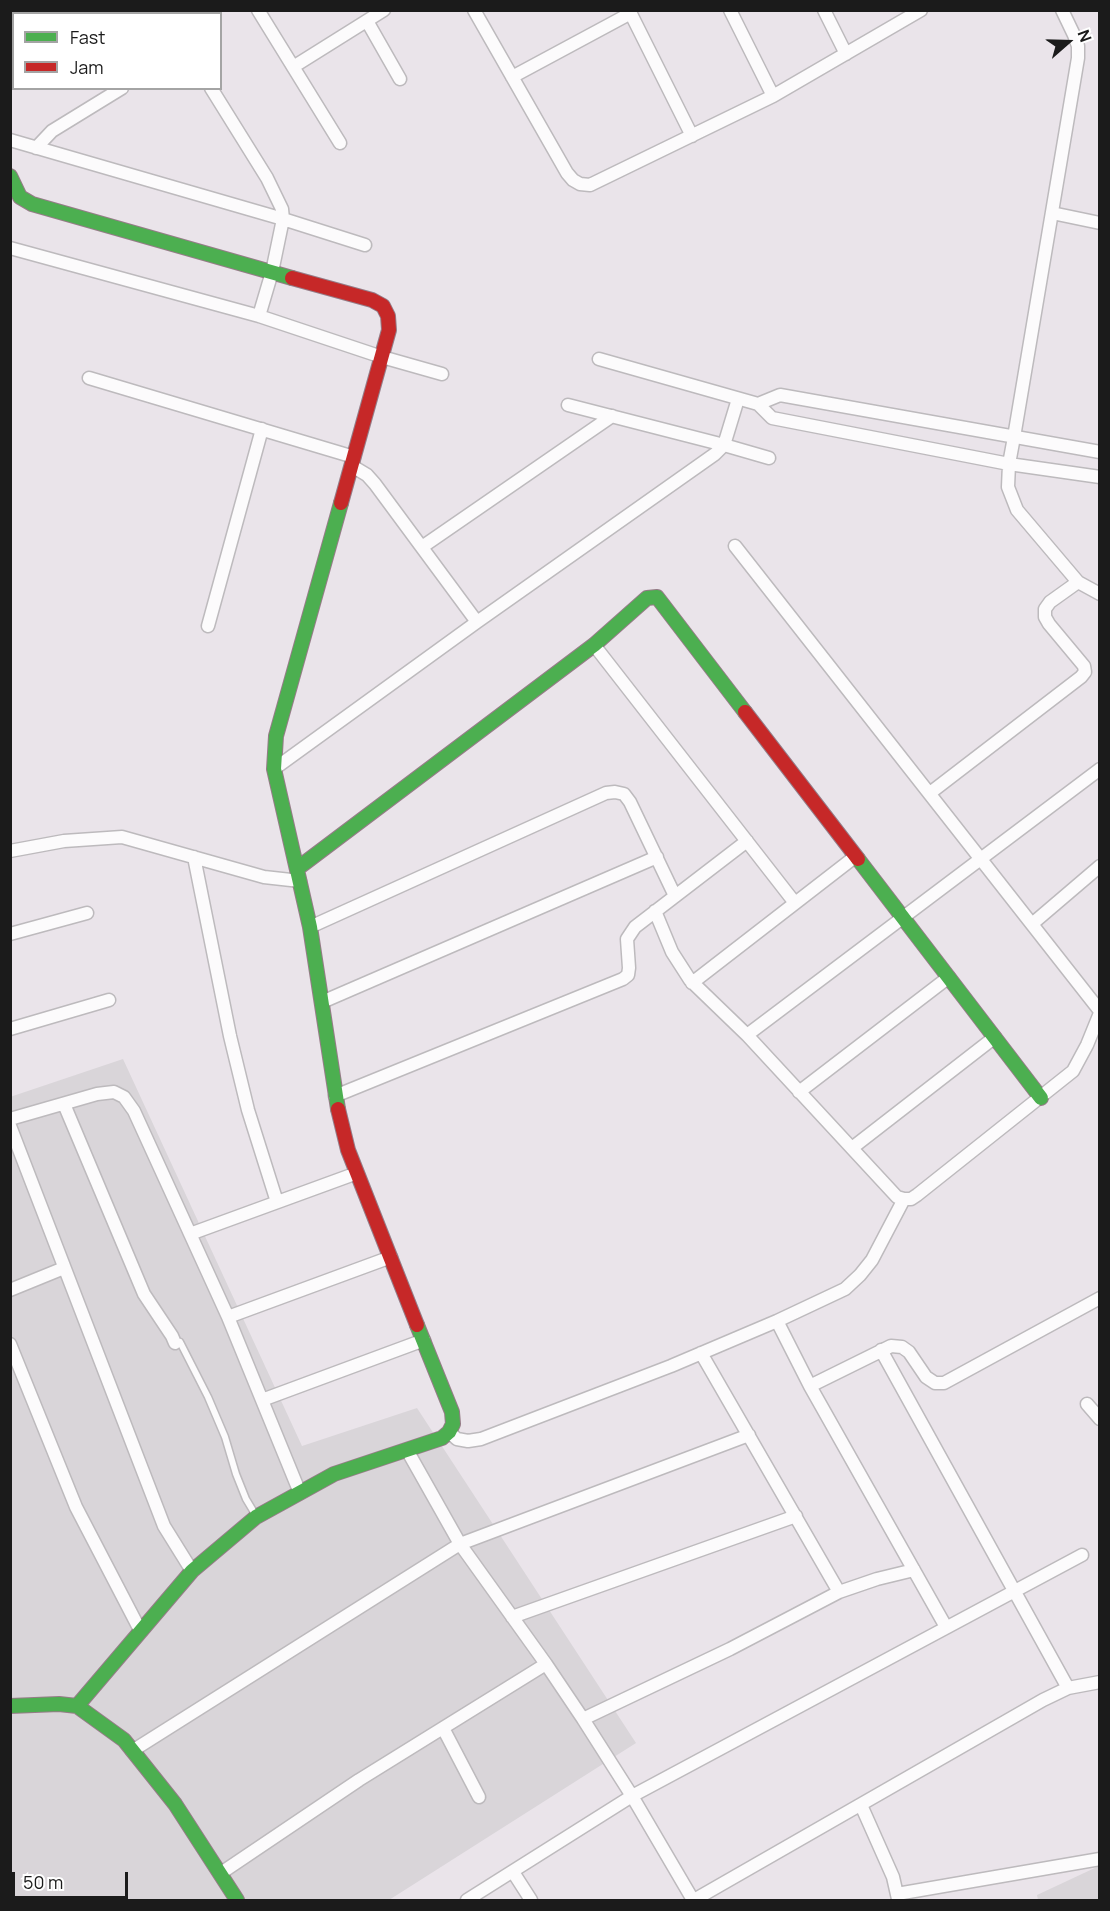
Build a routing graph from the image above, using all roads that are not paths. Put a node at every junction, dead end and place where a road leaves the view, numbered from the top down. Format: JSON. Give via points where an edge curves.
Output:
{"nodes":[{"id":1,"x":258,"y":10,"type":"edge"},
{"id":2,"x":384,"y":10,"type":"edge"},
{"id":3,"x":474,"y":10,"type":"edge"},
{"id":4,"x":730,"y":10,"type":"edge"},
{"id":5,"x":825,"y":10,"type":"edge"},
{"id":6,"x":921,"y":10,"type":"edge"},
{"id":7,"x":1062,"y":10,"type":"edge"},
{"id":8,"x":630,"y":12,"type":"edge"},
{"id":9,"x":367,"y":21,"type":"junction"},
{"id":10,"x":846,"y":54,"type":"junction"},
{"id":11,"x":293,"y":67,"type":"junction"},
{"id":12,"x":512,"y":77,"type":"junction"},
{"id":13,"x":400,"y":79,"type":"dead end"},
{"id":14,"x":119,"y":90,"type":"edge"},
{"id":15,"x":212,"y":90,"type":"edge"},
{"id":16,"x":773,"y":96,"type":"junction"},
{"id":17,"x":692,"y":136,"type":"junction"},
{"id":18,"x":10,"y":140,"type":"edge"},
{"id":19,"x":340,"y":143,"type":"dead end"},
{"id":20,"x":36,"y":148,"type":"junction"},
{"id":21,"x":10,"y":176,"type":"edge"},
{"id":22,"x":1052,"y":213,"type":"junction"},
{"id":23,"x":283,"y":219,"type":"junction"},
{"id":24,"x":1100,"y":223,"type":"edge"},
{"id":25,"x":365,"y":246,"type":"dead end"},
{"id":26,"x":10,"y":248,"type":"edge"},
{"id":27,"x":273,"y":272,"type":"junction"},
{"id":28,"x":259,"y":316,"type":"junction"},
{"id":29,"x":382,"y":357,"type":"junction"},
{"id":30,"x":599,"y":359,"type":"dead end"},
{"id":31,"x":442,"y":374,"type":"dead end"},
{"id":32,"x":89,"y":378,"type":"dead end"},
{"id":33,"x":738,"y":399,"type":"junction"},
{"id":34,"x":758,"y":404,"type":"junction"},
{"id":35,"x":568,"y":405,"type":"dead end"},
{"id":36,"x":612,"y":416,"type":"junction"},
{"id":37,"x":262,"y":429,"type":"junction"},
{"id":38,"x":1014,"y":437,"type":"junction"},
{"id":39,"x":724,"y":445,"type":"junction"},
{"id":40,"x":1100,"y":452,"type":"edge"},
{"id":41,"x":769,"y":458,"type":"dead end"},
{"id":42,"x":353,"y":461,"type":"junction"},
{"id":43,"x":1009,"y":464,"type":"junction"},
{"id":44,"x":1100,"y":477,"type":"edge"},
{"id":45,"x":735,"y":546,"type":"dead end"},
{"id":46,"x":422,"y":547,"type":"junction"},
{"id":47,"x":1078,"y":582,"type":"junction"},
{"id":48,"x":1100,"y":594,"type":"edge"},
{"id":49,"x":477,"y":622,"type":"junction"},
{"id":50,"x":208,"y":626,"type":"dead end"},
{"id":51,"x":594,"y":645,"type":"junction"},
{"id":52,"x":274,"y":769,"type":"junction"},
{"id":53,"x":1100,"y":769,"type":"edge"},
{"id":54,"x":930,"y":793,"type":"junction"},
{"id":55,"x":747,"y":842,"type":"junction"},
{"id":56,"x":10,"y":851,"type":"edge"},
{"id":57,"x":856,"y":856,"type":"junction"},
{"id":58,"x":194,"y":857,"type":"junction"},
{"id":59,"x":657,"y":857,"type":"junction"},
{"id":60,"x":981,"y":859,"type":"junction"},
{"id":61,"x":1100,"y":866,"type":"edge"},
{"id":62,"x":299,"y":874,"type":"junction"},
{"id":63,"x":675,"y":896,"type":"junction"},
{"id":64,"x":795,"y":903,"type":"junction"},
{"id":65,"x":655,"y":911,"type":"junction"},
{"id":66,"x":87,"y":913,"type":"dead end"},
{"id":67,"x":903,"y":918,"type":"junction"},
{"id":68,"x":1032,"y":924,"type":"junction"},
{"id":69,"x":309,"y":927,"type":"junction"},
{"id":70,"x":10,"y":934,"type":"edge"},
{"id":71,"x":949,"y":977,"type":"junction"},
{"id":72,"x":692,"y":982,"type":"junction"},
{"id":73,"x":109,"y":1000,"type":"dead end"},
{"id":74,"x":322,"y":1002,"type":"junction"},
{"id":75,"x":1100,"y":1012,"type":"edge"},
{"id":76,"x":10,"y":1029,"type":"edge"},
{"id":77,"x":747,"y":1035,"type":"junction"},
{"id":78,"x":995,"y":1037,"type":"junction"},
{"id":79,"x":1093,"y":1044,"type":"edge"},
{"id":80,"x":799,"y":1092,"type":"junction"},
{"id":81,"x":335,"y":1096,"type":"junction"},
{"id":82,"x":1041,"y":1098,"type":"junction"},
{"id":83,"x":64,"y":1104,"type":"junction"},
{"id":84,"x":10,"y":1119,"type":"edge"},
{"id":85,"x":10,"y":1126,"type":"edge"},
{"id":86,"x":852,"y":1148,"type":"junction"},
{"id":87,"x":357,"y":1173,"type":"junction"},
{"id":88,"x":904,"y":1199,"type":"junction"},
{"id":89,"x":277,"y":1202,"type":"junction"},
{"id":90,"x":190,"y":1234,"type":"junction"},
{"id":91,"x":391,"y":1257,"type":"junction"},
{"id":92,"x":64,"y":1268,"type":"junction"},
{"id":93,"x":10,"y":1290,"type":"edge"},
{"id":94,"x":1100,"y":1298,"type":"edge"},
{"id":95,"x":228,"y":1317,"type":"junction"},
{"id":96,"x":777,"y":1321,"type":"junction"},
{"id":97,"x":424,"y":1340,"type":"junction"},
{"id":98,"x":178,"y":1342,"type":"joint"},
{"id":99,"x":10,"y":1344,"type":"edge"},
{"id":100,"x":881,"y":1350,"type":"junction"},
{"id":101,"x":701,"y":1353,"type":"junction"},
{"id":102,"x":15,"y":1370,"type":"edge"},
{"id":103,"x":810,"y":1386,"type":"junction"},
{"id":104,"x":262,"y":1400,"type":"junction"},
{"id":105,"x":1087,"y":1404,"type":"dead end"},
{"id":106,"x":1100,"y":1419,"type":"edge"},
{"id":107,"x":449,"y":1432,"type":"junction"},
{"id":108,"x":749,"y":1435,"type":"junction"},
{"id":109,"x":407,"y":1450,"type":"junction"},
{"id":110,"x":300,"y":1492,"type":"junction"},
{"id":111,"x":796,"y":1516,"type":"junction"},
{"id":112,"x":256,"y":1517,"type":"junction"},
{"id":113,"x":460,"y":1544,"type":"junction"},
{"id":114,"x":1082,"y":1555,"type":"dead end"},
{"id":115,"x":914,"y":1570,"type":"junction"},
{"id":116,"x":192,"y":1571,"type":"junction"},
{"id":117,"x":1015,"y":1591,"type":"junction"},
{"id":118,"x":839,"y":1592,"type":"junction"},
{"id":119,"x":512,"y":1617,"type":"junction"},
{"id":120,"x":946,"y":1628,"type":"junction"},
{"id":121,"x":140,"y":1630,"type":"junction"},
{"id":122,"x":546,"y":1664,"type":"junction"},
{"id":123,"x":1100,"y":1682,"type":"edge"},
{"id":124,"x":1068,"y":1688,"type":"junction"},
{"id":125,"x":10,"y":1706,"type":"edge"},
{"id":126,"x":77,"y":1706,"type":"junction"},
{"id":127,"x":583,"y":1719,"type":"junction"},
{"id":128,"x":443,"y":1728,"type":"junction"},
{"id":129,"x":132,"y":1751,"type":"junction"},
{"id":130,"x":632,"y":1796,"type":"junction"},
{"id":131,"x":479,"y":1797,"type":"dead end"},
{"id":132,"x":861,"y":1805,"type":"junction"},
{"id":133,"x":1100,"y":1859,"type":"edge"},
{"id":134,"x":513,"y":1872,"type":"junction"},
{"id":135,"x":220,"y":1873,"type":"junction"},
{"id":136,"x":898,"y":1897,"type":"edge"},
{"id":137,"x":237,"y":1900,"type":"edge"},
{"id":138,"x":467,"y":1900,"type":"edge"},
{"id":139,"x":531,"y":1900,"type":"edge"},
{"id":140,"x":694,"y":1900,"type":"edge"}],
"edges":[{"from":1,"to":11,"type":"street"},
{"from":2,"to":9,"type":"street"},
{"from":3,"to":12,"type":"street"},
{"from":4,"to":16,"type":"street"},
{"from":5,"to":10,"type":"street"},
{"from":6,"to":10,"type":"street"},
{"from":7,"to":22,"type":"street","via":[[1078,46],[1078,58]]},
{"from":8,"to":12,"type":"street"},
{"from":8,"to":17,"type":"street"},
{"from":9,"to":11,"type":"street"},
{"from":9,"to":13,"type":"street"},
{"from":10,"to":16,"type":"street"},
{"from":11,"to":19,"type":"street"},
{"from":12,"to":17,"type":"street","via":[[567,172],[580,184],[599,181]]},
{"from":14,"to":20,"type":"street","via":[[52,131]]},
{"from":15,"to":23,"type":"street","via":[[267,177]]},
{"from":16,"to":17,"type":"street"},
{"from":18,"to":20,"type":"street"},
{"from":20,"to":23,"type":"street"},
{"from":21,"to":27,"type":"street","via":[[20,197],[32,204]]},
{"from":22,"to":24,"type":"street"},
{"from":22,"to":38,"type":"street"},
{"from":23,"to":25,"type":"street"},
{"from":23,"to":27,"type":"street"},
{"from":26,"to":28,"type":"street"},
{"from":27,"to":28,"type":"street"},
{"from":27,"to":29,"type":"street","via":[[383,306],[389,330]]},
{"from":28,"to":29,"type":"street"},
{"from":29,"to":31,"type":"street"},
{"from":29,"to":42,"type":"street"},
{"from":30,"to":33,"type":"street"},
{"from":32,"to":37,"type":"street"},
{"from":33,"to":34,"type":"street"},
{"from":33,"to":39,"type":"street"},
{"from":34,"to":38,"type":"street","via":[[780,395]]},
{"from":34,"to":43,"type":"street","via":[[772,418]]},
{"from":35,"to":36,"type":"street"},
{"from":36,"to":39,"type":"street"},
{"from":36,"to":46,"type":"street"},
{"from":37,"to":42,"type":"street"},
{"from":37,"to":50,"type":"street"},
{"from":38,"to":40,"type":"street"},
{"from":38,"to":43,"type":"street"},
{"from":39,"to":41,"type":"street"},
{"from":39,"to":49,"type":"street"},
{"from":42,"to":46,"type":"street"},
{"from":42,"to":52,"type":"street","via":[[276,736]]},
{"from":43,"to":44,"type":"street"},
{"from":43,"to":47,"type":"street","via":[[1008,487],[1017,510]]},
{"from":45,"to":54,"type":"street"},
{"from":46,"to":49,"type":"street"},
{"from":47,"to":48,"type":"street"},
{"from":47,"to":54,"type":"street","via":[[1050,602],[1045,617],[1081,661],[1085,672]]},
{"from":49,"to":52,"type":"street"},
{"from":51,"to":55,"type":"street"},
{"from":51,"to":57,"type":"street","via":[[640,603],[657,597]]},
{"from":51,"to":62,"type":"street","via":[[399,790]]},
{"from":52,"to":62,"type":"street"},
{"from":53,"to":60,"type":"street"},
{"from":54,"to":60,"type":"street"},
{"from":55,"to":63,"type":"street"},
{"from":55,"to":64,"type":"street"},
{"from":56,"to":58,"type":"street","via":[[64,841],[122,837]]},
{"from":57,"to":64,"type":"street"},
{"from":57,"to":67,"type":"street"},
{"from":58,"to":62,"type":"street","via":[[264,877]]},
{"from":58,"to":89,"type":"street","via":[[230,1036]]},
{"from":59,"to":63,"type":"street"},
{"from":59,"to":69,"type":"street","via":[[624,794],[606,793]]},
{"from":59,"to":74,"type":"street"},
{"from":60,"to":67,"type":"street"},
{"from":60,"to":68,"type":"street"},
{"from":61,"to":68,"type":"street"},
{"from":62,"to":69,"type":"street"},
{"from":63,"to":65,"type":"street"},
{"from":64,"to":72,"type":"street"},
{"from":65,"to":72,"type":"street","via":[[679,966]]},
{"from":65,"to":81,"type":"street","via":[[630,932],[628,975],[623,979]]},
{"from":66,"to":70,"type":"street"},
{"from":67,"to":71,"type":"street"},
{"from":67,"to":77,"type":"street"},
{"from":68,"to":75,"type":"street"},
{"from":69,"to":74,"type":"street"},
{"from":71,"to":78,"type":"street"},
{"from":71,"to":80,"type":"street"},
{"from":72,"to":77,"type":"street"},
{"from":73,"to":76,"type":"street"},
{"from":74,"to":81,"type":"street"},
{"from":75,"to":79,"type":"street"},
{"from":77,"to":80,"type":"street"},
{"from":78,"to":82,"type":"street"},
{"from":78,"to":86,"type":"street"},
{"from":79,"to":82,"type":"street","via":[[1073,1071]]},
{"from":80,"to":86,"type":"street"},
{"from":81,"to":87,"type":"street"},
{"from":82,"to":88,"type":"street","via":[[917,1195]]},
{"from":83,"to":84,"type":"street"},
{"from":83,"to":90,"type":"street","via":[[97,1094],[114,1092],[124,1096]]},
{"from":83,"to":98,"type":"street","via":[[144,1294]]},
{"from":85,"to":92,"type":"street"},
{"from":86,"to":88,"type":"street","via":[[897,1197]]},
{"from":87,"to":89,"type":"street"},
{"from":87,"to":91,"type":"street"},
{"from":88,"to":96,"type":"street","via":[[861,1275],[845,1288]]},
{"from":89,"to":90,"type":"street"},
{"from":90,"to":95,"type":"street"},
{"from":91,"to":95,"type":"street"},
{"from":91,"to":97,"type":"street"},
{"from":92,"to":93,"type":"street"},
{"from":92,"to":116,"type":"street","via":[[164,1526]]},
{"from":94,"to":100,"type":"street","via":[[944,1383],[926,1377],[902,1347]]},
{"from":95,"to":104,"type":"street"},
{"from":96,"to":101,"type":"street"},
{"from":96,"to":103,"type":"street"},
{"from":97,"to":104,"type":"street"},
{"from":97,"to":107,"type":"street","via":[[453,1412]]},
{"from":98,"to":112,"type":"lane","via":[[208,1397]]},
{"from":99,"to":102,"type":"street"},
{"from":100,"to":103,"type":"street"},
{"from":100,"to":117,"type":"street"},
{"from":101,"to":107,"type":"street","via":[[481,1439],[457,1439]]},
{"from":101,"to":108,"type":"street"},
{"from":102,"to":121,"type":"street","via":[[76,1507]]},
{"from":103,"to":115,"type":"street"},
{"from":104,"to":110,"type":"street"},
{"from":105,"to":106,"type":"street"},
{"from":107,"to":109,"type":"street"},
{"from":108,"to":111,"type":"street"},
{"from":108,"to":113,"type":"street"},
{"from":109,"to":110,"type":"street","via":[[334,1474]]},
{"from":109,"to":113,"type":"street"},
{"from":110,"to":112,"type":"street"},
{"from":111,"to":118,"type":"street"},
{"from":111,"to":119,"type":"street"},
{"from":112,"to":116,"type":"street"},
{"from":113,"to":119,"type":"street"},
{"from":113,"to":129,"type":"street"},
{"from":114,"to":117,"type":"street"},
{"from":115,"to":118,"type":"street"},
{"from":115,"to":120,"type":"street"},
{"from":116,"to":121,"type":"street"},
{"from":117,"to":120,"type":"street"},
{"from":117,"to":124,"type":"street"},
{"from":118,"to":127,"type":"street"},
{"from":119,"to":122,"type":"street"},
{"from":120,"to":130,"type":"street"},
{"from":121,"to":126,"type":"street"},
{"from":122,"to":127,"type":"street"},
{"from":122,"to":128,"type":"street"},
{"from":123,"to":124,"type":"street"},
{"from":124,"to":132,"type":"street"},
{"from":125,"to":126,"type":"street"},
{"from":126,"to":129,"type":"street","via":[[124,1740]]},
{"from":127,"to":130,"type":"street"},
{"from":128,"to":131,"type":"street"},
{"from":128,"to":135,"type":"street"},
{"from":129,"to":135,"type":"street","via":[[175,1804]]},
{"from":130,"to":134,"type":"street"},
{"from":130,"to":140,"type":"street"},
{"from":132,"to":136,"type":"street"},
{"from":132,"to":140,"type":"street"},
{"from":133,"to":136,"type":"street"},
{"from":134,"to":138,"type":"street"},
{"from":134,"to":139,"type":"street"},
{"from":135,"to":137,"type":"street"}]}
